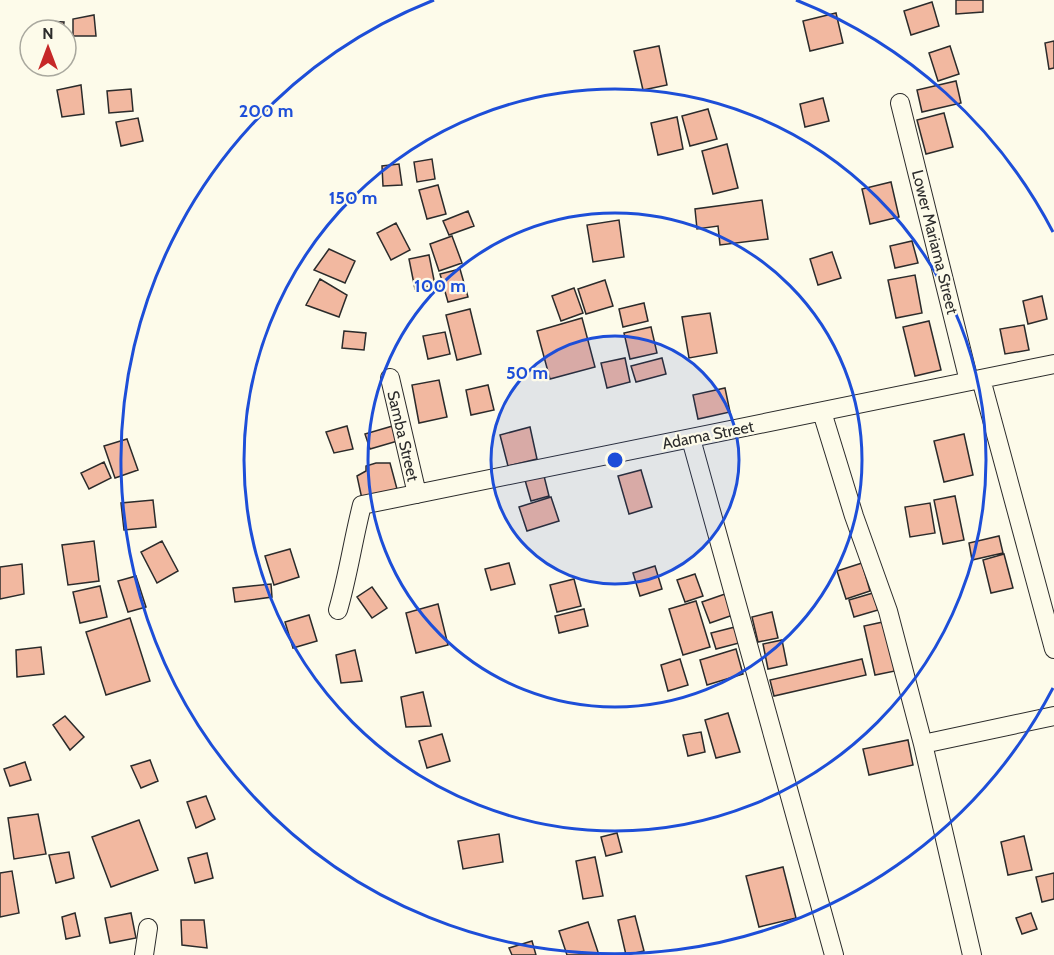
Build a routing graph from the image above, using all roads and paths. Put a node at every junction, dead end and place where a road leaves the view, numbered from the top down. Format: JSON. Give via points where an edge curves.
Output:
{"nodes":[{"id":1,"x":900,"y":103,"type":"dead end"},
{"id":2,"x":1054,"y":364,"type":"edge"},
{"id":3,"x":390,"y":378,"type":"dead end"},
{"id":4,"x":975,"y":380,"type":"junction"},
{"id":5,"x":822,"y":412,"type":"junction"},
{"id":6,"x":690,"y":439,"type":"junction"},
{"id":7,"x":417,"y":494,"type":"junction"},
{"id":8,"x":338,"y":610,"type":"dead end"},
{"id":9,"x":1054,"y":649,"type":"edge"},
{"id":10,"x":1054,"y":716,"type":"edge"},
{"id":11,"x":923,"y":744,"type":"junction"},
{"id":12,"x":148,"y":928,"type":"dead end"},
{"id":13,"x":144,"y":955,"type":"edge"},
{"id":14,"x":834,"y":955,"type":"edge"},
{"id":15,"x":972,"y":955,"type":"edge"}],
"edges":[{"from":1,"to":4,"type":"street","name":"Lower Mariama Street"},
{"from":2,"to":4,"type":"street","name":"Adama Street"},
{"from":3,"to":7,"type":"street","name":"Samba Street"},
{"from":4,"to":5,"type":"street","name":"Adama Street"},
{"from":4,"to":9,"type":"street","name":"Lower Mariama Street"},
{"from":5,"to":6,"type":"street","name":"Adama Street"},
{"from":5,"to":11,"type":"street","via":[[888,611]]},
{"from":6,"to":7,"type":"street","name":"Adama Street"},
{"from":6,"to":14,"type":"street"},
{"from":7,"to":8,"type":"street","name":"Adama Street","via":[[362,505]]},
{"from":10,"to":11,"type":"street"},
{"from":11,"to":15,"type":"street"},
{"from":12,"to":13,"type":"street"}]}
